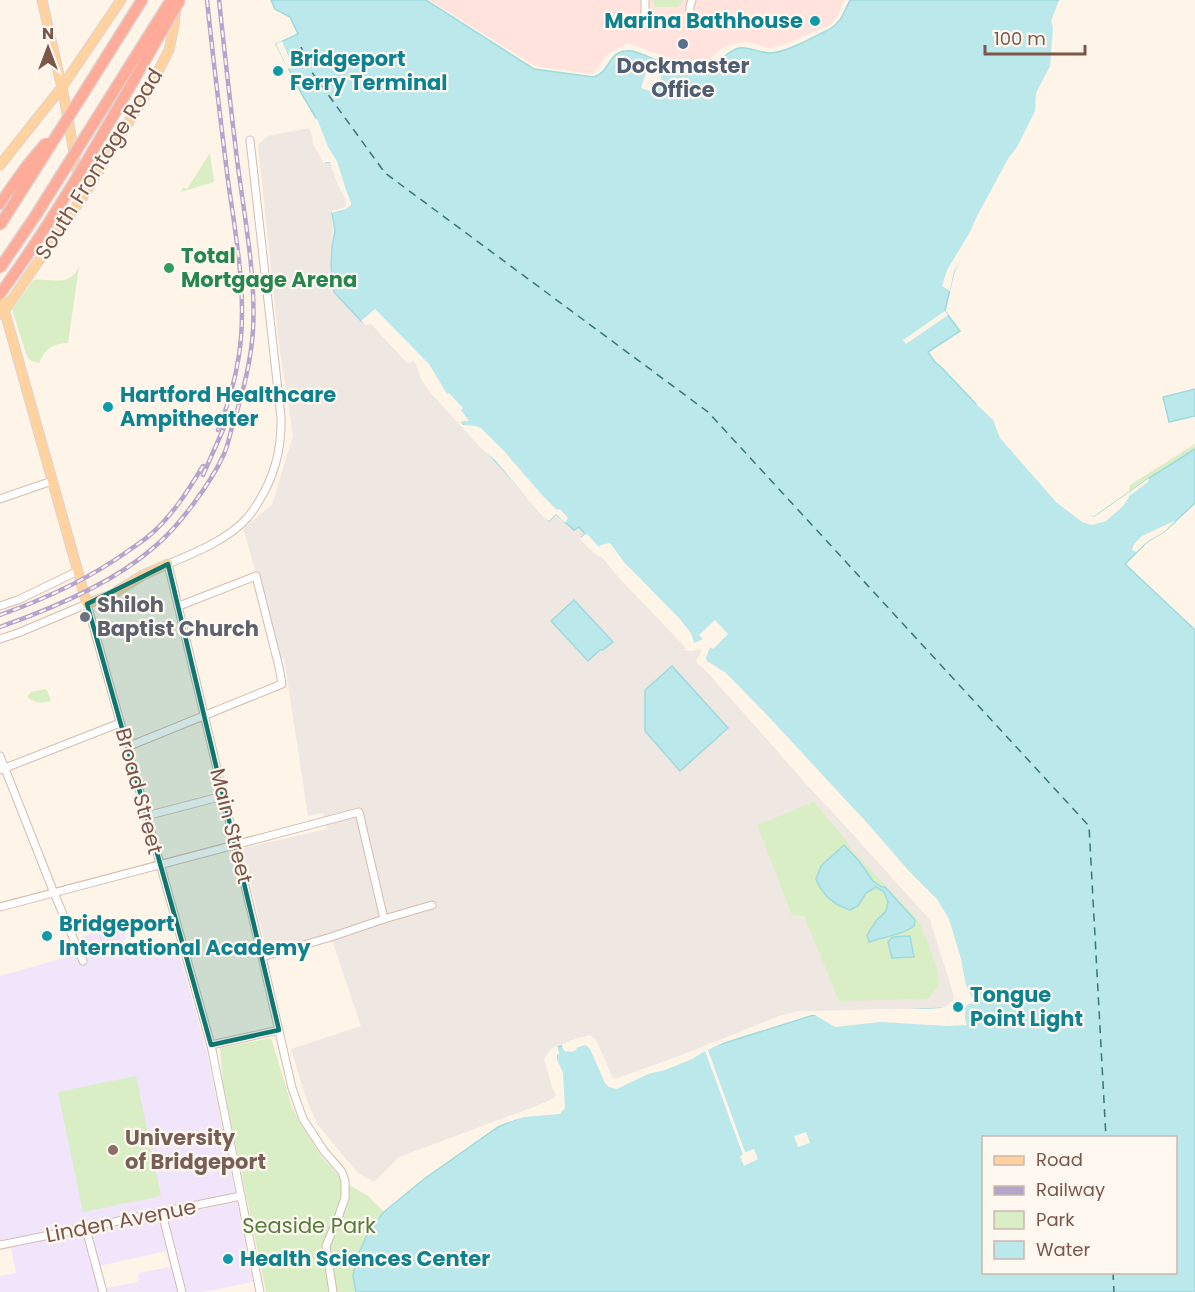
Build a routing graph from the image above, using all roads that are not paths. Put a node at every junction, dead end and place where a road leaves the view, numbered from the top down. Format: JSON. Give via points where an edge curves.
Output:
{"nodes":[{"id":1,"x":42,"y":0,"type":"edge"},
{"id":2,"x":121,"y":0,"type":"edge"},
{"id":3,"x":142,"y":0,"type":"edge"},
{"id":4,"x":176,"y":0,"type":"edge"},
{"id":5,"x":645,"y":0,"type":"edge"},
{"id":6,"x":692,"y":0,"type":"edge"},
{"id":7,"x":645,"y":17,"type":"dead end"},
{"id":8,"x":690,"y":17,"type":"dead end"},
{"id":9,"x":62,"y":87,"type":"junction"},
{"id":10,"x":71,"y":113,"type":"junction"},
{"id":11,"x":250,"y":140,"type":"dead end"},
{"id":12,"x":0,"y":165,"type":"edge"},
{"id":13,"x":82,"y":198,"type":"junction"},
{"id":14,"x":0,"y":202,"type":"edge"},
{"id":15,"x":0,"y":225,"type":"edge"},
{"id":16,"x":0,"y":268,"type":"edge"},
{"id":17,"x":0,"y":295,"type":"edge"},
{"id":18,"x":2,"y":314,"type":"edge"},
{"id":19,"x":52,"y":481,"type":"junction"},
{"id":20,"x":0,"y":499,"type":"edge"},
{"id":21,"x":168,"y":564,"type":"junction"},
{"id":22,"x":78,"y":571,"type":"junction"},
{"id":23,"x":87,"y":604,"type":"junction"},
{"id":24,"x":0,"y":606,"type":"edge"},
{"id":25,"x":178,"y":606,"type":"junction"},
{"id":26,"x":0,"y":639,"type":"edge"},
{"id":27,"x":204,"y":716,"type":"junction"},
{"id":28,"x":120,"y":723,"type":"junction"},
{"id":29,"x":127,"y":747,"type":"junction"},
{"id":30,"x":0,"y":756,"type":"edge"},
{"id":31,"x":2,"y":769,"type":"edge"},
{"id":32,"x":223,"y":796,"type":"junction"},
{"id":33,"x":146,"y":816,"type":"junction"},
{"id":34,"x":235,"y":845,"type":"junction"},
{"id":35,"x":160,"y":866,"type":"junction"},
{"id":36,"x":54,"y":893,"type":"junction"},
{"id":37,"x":432,"y":906,"type":"dead end"},
{"id":38,"x":0,"y":907,"type":"edge"},
{"id":39,"x":384,"y":919,"type":"junction"},
{"id":40,"x":262,"y":957,"type":"junction"},
{"id":41,"x":83,"y":961,"type":"dead end"},
{"id":42,"x":279,"y":1030,"type":"junction"},
{"id":43,"x":211,"y":1045,"type":"junction"},
{"id":44,"x":241,"y":1196,"type":"junction"},
{"id":45,"x":162,"y":1213,"type":"junction"},
{"id":46,"x":86,"y":1228,"type":"junction"},
{"id":47,"x":0,"y":1245,"type":"edge"},
{"id":48,"x":103,"y":1292,"type":"edge"},
{"id":49,"x":182,"y":1292,"type":"edge"},
{"id":50,"x":260,"y":1292,"type":"edge"},
{"id":51,"x":333,"y":1292,"type":"edge"}],
"edges":[{"from":1,"to":9,"type":"main road"},
{"from":2,"to":9,"type":"main road"},
{"from":3,"to":10,"type":"highway"},
{"from":4,"to":13,"type":"main road","name":"South Frontage Road","via":[[169,50]]},
{"from":4,"to":16,"type":"highway","bridge":true},
{"from":4,"to":17,"type":"highway","bridge":true,"via":[[80,172]]},
{"from":5,"to":7,"type":"street"},
{"from":6,"to":8,"type":"street"},
{"from":9,"to":12,"type":"main road"},
{"from":9,"to":13,"type":"main road"},
{"from":10,"to":14,"type":"highway","bridge":true},
{"from":10,"to":15,"type":"highway","bridge":true},
{"from":11,"to":21,"type":"street","via":[[281,417],[279,455],[267,488],[249,516],[215,542]]},
{"from":13,"to":18,"type":"main road","name":"South Frontage Road"},
{"from":17,"to":18,"type":"main road","name":"Broad Street"},
{"from":18,"to":19,"type":"main road","name":"Broad Street"},
{"from":19,"to":20,"type":"street"},
{"from":19,"to":22,"type":"main road","name":"Broad Street"},
{"from":21,"to":23,"type":"main road"},
{"from":21,"to":25,"type":"street","name":"Main Street"},
{"from":22,"to":23,"type":"main road","name":"Broad Street"},
{"from":22,"to":24,"type":"street"},
{"from":23,"to":26,"type":"street"},
{"from":23,"to":28,"type":"street","name":"Broad Street"},
{"from":25,"to":27,"type":"street","name":"Main Street"},
{"from":25,"to":27,"type":"street","via":[[256,576],[277,658],[282,684]]},
{"from":27,"to":29,"type":"street"},
{"from":27,"to":32,"type":"street","name":"Main Street"},
{"from":28,"to":29,"type":"street","name":"Broad Street"},
{"from":28,"to":31,"type":"street"},
{"from":29,"to":33,"type":"street","name":"Broad Street"},
{"from":30,"to":31,"type":"street"},
{"from":31,"to":36,"type":"street"},
{"from":32,"to":33,"type":"street"},
{"from":32,"to":34,"type":"street","name":"Main Street"},
{"from":33,"to":35,"type":"street","name":"Broad Street"},
{"from":34,"to":35,"type":"street"},
{"from":34,"to":39,"type":"street","via":[[359,812]]},
{"from":34,"to":40,"type":"street","name":"Main Street"},
{"from":35,"to":36,"type":"street"},
{"from":35,"to":43,"type":"street","name":"Broad Street"},
{"from":36,"to":38,"type":"street"},
{"from":36,"to":41,"type":"street"},
{"from":37,"to":39,"type":"street"},
{"from":39,"to":40,"type":"street"},
{"from":40,"to":42,"type":"street","name":"Main Street"},
{"from":42,"to":43,"type":"street"},
{"from":42,"to":51,"type":"street","name":"Main Street","via":[[299,1110],[345,1181],[345,1198],[326,1246]]},
{"from":43,"to":44,"type":"street","name":"Broad Street"},
{"from":44,"to":45,"type":"street","name":"Linden Avenue"},
{"from":44,"to":50,"type":"street","name":"Broad Street"},
{"from":45,"to":46,"type":"street","name":"Linden Avenue"},
{"from":45,"to":49,"type":"street"},
{"from":46,"to":47,"type":"street","name":"Linden Avenue"},
{"from":46,"to":48,"type":"street"}]}
